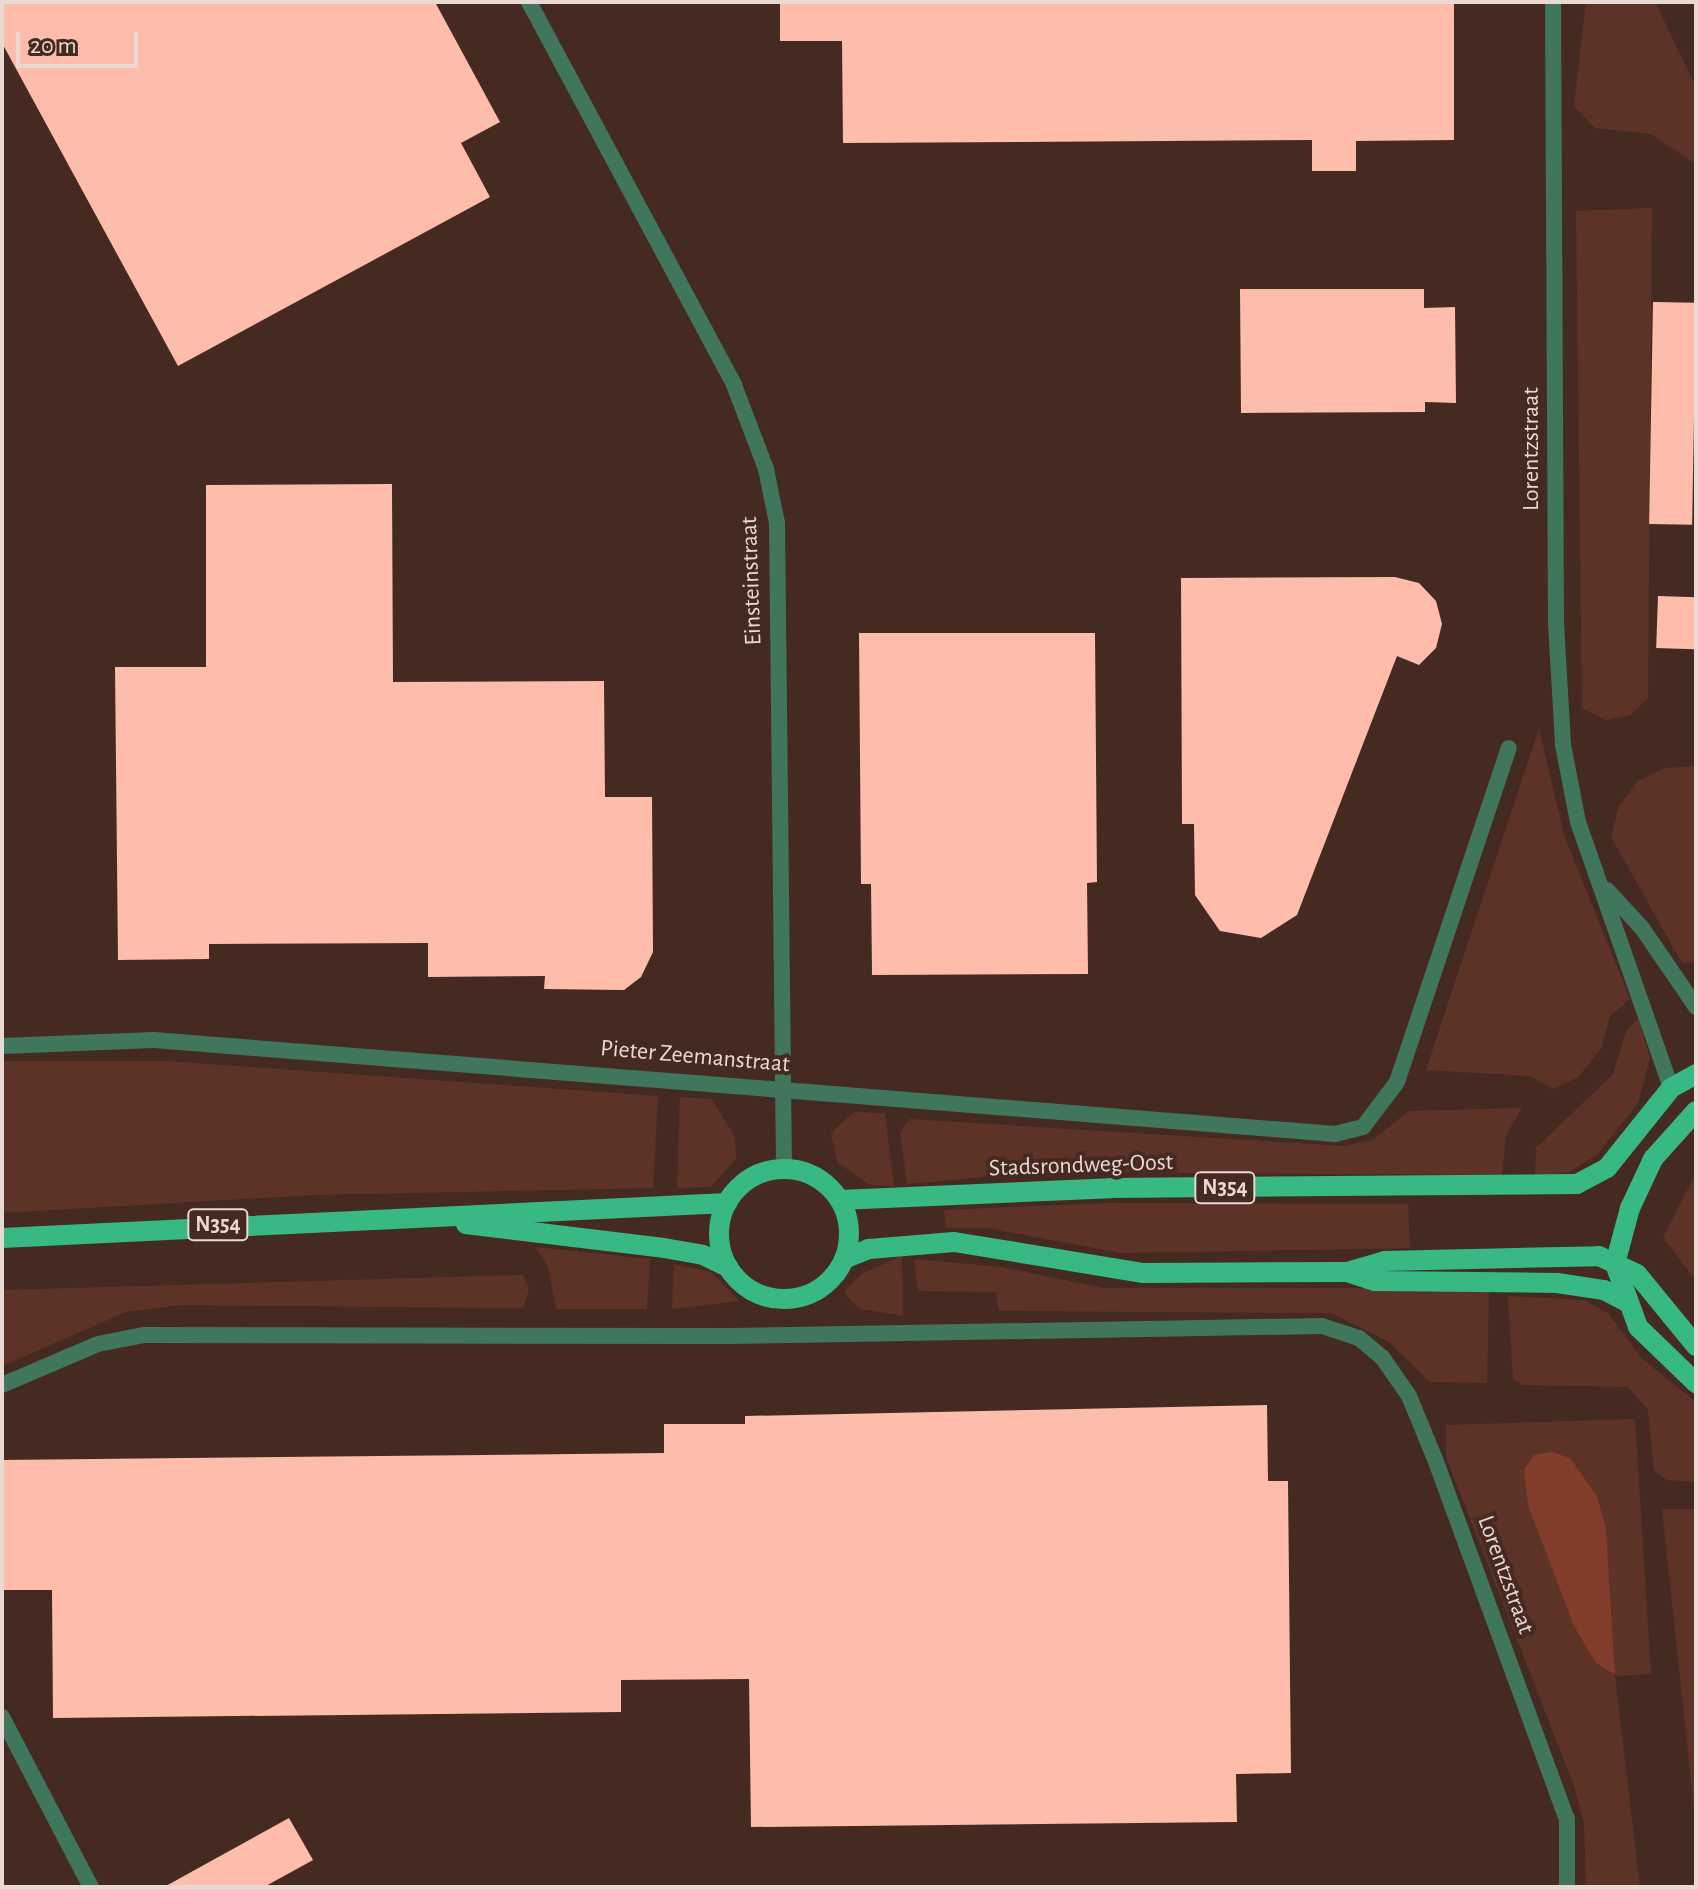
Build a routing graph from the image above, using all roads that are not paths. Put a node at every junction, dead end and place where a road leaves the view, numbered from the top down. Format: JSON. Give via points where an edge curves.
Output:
{"nodes":[{"id":1,"x":529,"y":2,"type":"edge"},
{"id":2,"x":1553,"y":2,"type":"edge"},
{"id":3,"x":1509,"y":748,"type":"dead end"},
{"id":4,"x":1606,"y":889,"type":"junction"},
{"id":5,"x":1696,"y":1007,"type":"edge"},
{"id":6,"x":2,"y":1046,"type":"edge"},
{"id":7,"x":1696,"y":1074,"type":"edge"},
{"id":8,"x":1671,"y":1088,"type":"junction"},
{"id":9,"x":784,"y":1090,"type":"junction"},
{"id":10,"x":1690,"y":1115,"type":"edge"},
{"id":11,"x":784,"y":1169,"type":"junction"},
{"id":12,"x":840,"y":1200,"type":"junction"},
{"id":13,"x":727,"y":1203,"type":"junction"},
{"id":14,"x":434,"y":1219,"type":"junction"},
{"id":15,"x":2,"y":1238,"type":"edge"},
{"id":16,"x":844,"y":1259,"type":"junction"},
{"id":17,"x":1615,"y":1264,"type":"junction"},
{"id":18,"x":728,"y":1267,"type":"junction"},
{"id":19,"x":1347,"y":1272,"type":"junction"},
{"id":20,"x":1625,"y":1301,"type":"junction"},
{"id":21,"x":1696,"y":1346,"type":"edge"},
{"id":22,"x":1696,"y":1383,"type":"edge"},
{"id":23,"x":2,"y":1385,"type":"edge"},
{"id":24,"x":2,"y":1717,"type":"edge"},
{"id":25,"x":91,"y":1887,"type":"edge"},
{"id":26,"x":1567,"y":1887,"type":"edge"}],
"edges":[{"from":1,"to":9,"type":"street","name":"Einsteinstraat","via":[[734,385],[766,469],[777,523]]},
{"from":2,"to":4,"type":"street","name":"Lorentzstraat","via":[[1556,623],[1563,745],[1578,822]]},
{"from":3,"to":9,"type":"street","name":"Pieter Zeemanstraat","via":[[1397,1082],[1378,1114],[1363,1127],[1335,1134]]},
{"from":4,"to":5,"type":"street","name":"Lorentzstraat","via":[[1642,928]]},
{"from":4,"to":8,"type":"street","name":"Lorentzstraat"},
{"from":6,"to":9,"type":"street","name":"Pieter Zeemanstraat","via":[[154,1040]]},
{"from":7,"to":8,"type":"main road","number":"N354"},
{"from":8,"to":10,"type":"main road"},
{"from":8,"to":12,"type":"main road","name":"Stadsrondweg-Oost","number":"N354","via":[[1607,1168],[1577,1184],[1111,1188]]},
{"from":9,"to":11,"type":"street","name":"Einsteinstraat"},
{"from":10,"to":17,"type":"main road","via":[[1641,1181]]},
{"from":11,"to":12,"type":"main road","via":[[818,1178]]},
{"from":11,"to":13,"type":"main road","via":[[748,1179]]},
{"from":12,"to":16,"type":"main road","via":[[848,1223]]},
{"from":13,"to":14,"type":"main road","number":"N354"},
{"from":13,"to":18,"type":"main road","via":[[719,1240]]},
{"from":14,"to":15,"type":"main road","number":"N354"},
{"from":14,"to":18,"type":"main road","number":"N354","via":[[664,1248],[703,1255]]},
{"from":16,"to":18,"type":"main road","number":"N354","via":[[821,1288],[789,1299],[756,1293]]},
{"from":16,"to":19,"type":"main road","via":[[869,1249],[954,1242],[1143,1273]]},
{"from":17,"to":19,"type":"main road","via":[[1599,1256],[1498,1256],[1385,1261]]},
{"from":17,"to":20,"type":"main road"},
{"from":17,"to":21,"type":"main road","via":[[1637,1274]]},
{"from":19,"to":20,"type":"main road","via":[[1375,1281],[1557,1283],[1604,1290]]},
{"from":20,"to":22,"type":"main road","via":[[1655,1349]]},
{"from":23,"to":26,"type":"street","name":"Lorentzstraat","via":[[98,1344],[144,1335],[727,1336],[1322,1326],[1371,1347],[1409,1396],[1567,1819]]},
{"from":24,"to":25,"type":"street"}]}
